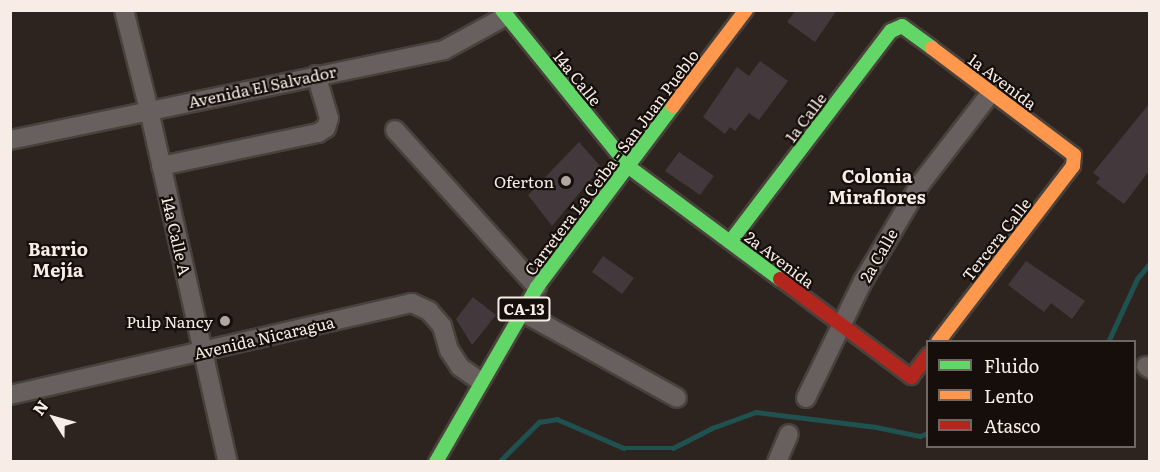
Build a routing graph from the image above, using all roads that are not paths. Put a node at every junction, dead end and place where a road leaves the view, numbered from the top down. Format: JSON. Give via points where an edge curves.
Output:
{"nodes":[{"id":1,"x":124,"y":10,"type":"edge"},
{"id":2,"x":746,"y":10,"type":"edge"},
{"id":3,"x":504,"y":13,"type":"edge"},
{"id":4,"x":913,"y":32,"type":"joint"},
{"id":5,"x":316,"y":75,"type":"junction"},
{"id":6,"x":990,"y":94,"type":"junction"},
{"id":7,"x":149,"y":110,"type":"junction"},
{"id":8,"x":395,"y":130,"type":"dead end"},
{"id":9,"x":10,"y":140,"type":"edge"},
{"id":10,"x":1074,"y":155,"type":"joint"},
{"id":11,"x":161,"y":166,"type":"junction"},
{"id":12,"x":629,"y":167,"type":"junction"},
{"id":13,"x":730,"y":242,"type":"junction"},
{"id":14,"x":537,"y":288,"type":"junction"},
{"id":15,"x":522,"y":312,"type":"junction"},
{"id":16,"x":840,"y":326,"type":"junction"},
{"id":17,"x":940,"y":340,"type":"edge"},
{"id":18,"x":203,"y":351,"type":"junction"},
{"id":19,"x":926,"y":356,"type":"edge"},
{"id":20,"x":480,"y":381,"type":"junction"},
{"id":21,"x":10,"y":395,"type":"edge"},
{"id":22,"x":677,"y":398,"type":"dead end"},
{"id":23,"x":806,"y":398,"type":"dead end"},
{"id":24,"x":789,"y":434,"type":"dead end"},
{"id":25,"x":228,"y":462,"type":"edge"},
{"id":26,"x":436,"y":462,"type":"edge"},
{"id":27,"x":777,"y":462,"type":"edge"}],
"edges":[{"from":1,"to":7,"type":"street","name":"14a Calle A"},
{"from":2,"to":12,"type":"street","name":"Carretera La Ceiba - San Juan Pueblo","number":"CA-13"},
{"from":3,"to":5,"type":"street","name":"Avenida El Salvador","via":[[444,50]]},
{"from":3,"to":12,"type":"street","name":"14a Calle"},
{"from":4,"to":6,"type":"street","name":"1a Avenida"},
{"from":4,"to":13,"type":"street","name":"1a Calle","via":[[902,26],[891,31]]},
{"from":5,"to":7,"type":"street","name":"Avenida El Salvador"},
{"from":5,"to":11,"type":"street","via":[[329,118],[326,128],[318,133]]},
{"from":6,"to":10,"type":"street","name":"1a Avenida"},
{"from":6,"to":16,"type":"street","name":"2a Calle","via":[[921,183]]},
{"from":7,"to":9,"type":"street","name":"Avenida El Salvador"},
{"from":7,"to":11,"type":"street","name":"14a Calle A"},
{"from":8,"to":14,"type":"street"},
{"from":10,"to":17,"type":"street","name":"Tercera Calle","via":[[1073,166]]},
{"from":11,"to":18,"type":"street","name":"14a Calle A"},
{"from":12,"to":13,"type":"street","name":"2a Avenida"},
{"from":12,"to":14,"type":"street","name":"Carretera La Ceiba - San Juan Pueblo","number":"CA-13"},
{"from":13,"to":16,"type":"street","name":"2a Avenida"},
{"from":14,"to":15,"type":"street","name":"Carretera La Ceiba - San Juan Pueblo","number":"CA-13"},
{"from":15,"to":20,"type":"street","name":"Carretera La Ceiba - San Juan Pueblo","number":"CA-13"},
{"from":15,"to":22,"type":"street"},
{"from":16,"to":19,"type":"street","name":"2a Avenida","via":[[911,377]]},
{"from":16,"to":23,"type":"street","name":"2a Calle"},
{"from":18,"to":20,"type":"street","name":"Avenida Nicaragua","via":[[412,303],[429,311],[442,326],[449,350],[460,367]]},
{"from":18,"to":21,"type":"street","name":"Avenida Nicaragua"},
{"from":18,"to":25,"type":"street","name":"14a Calle A"},
{"from":20,"to":26,"type":"street","name":"Carretera La Ceiba - San Juan Pueblo","number":"CA-13"},
{"from":24,"to":27,"type":"street"}]}
